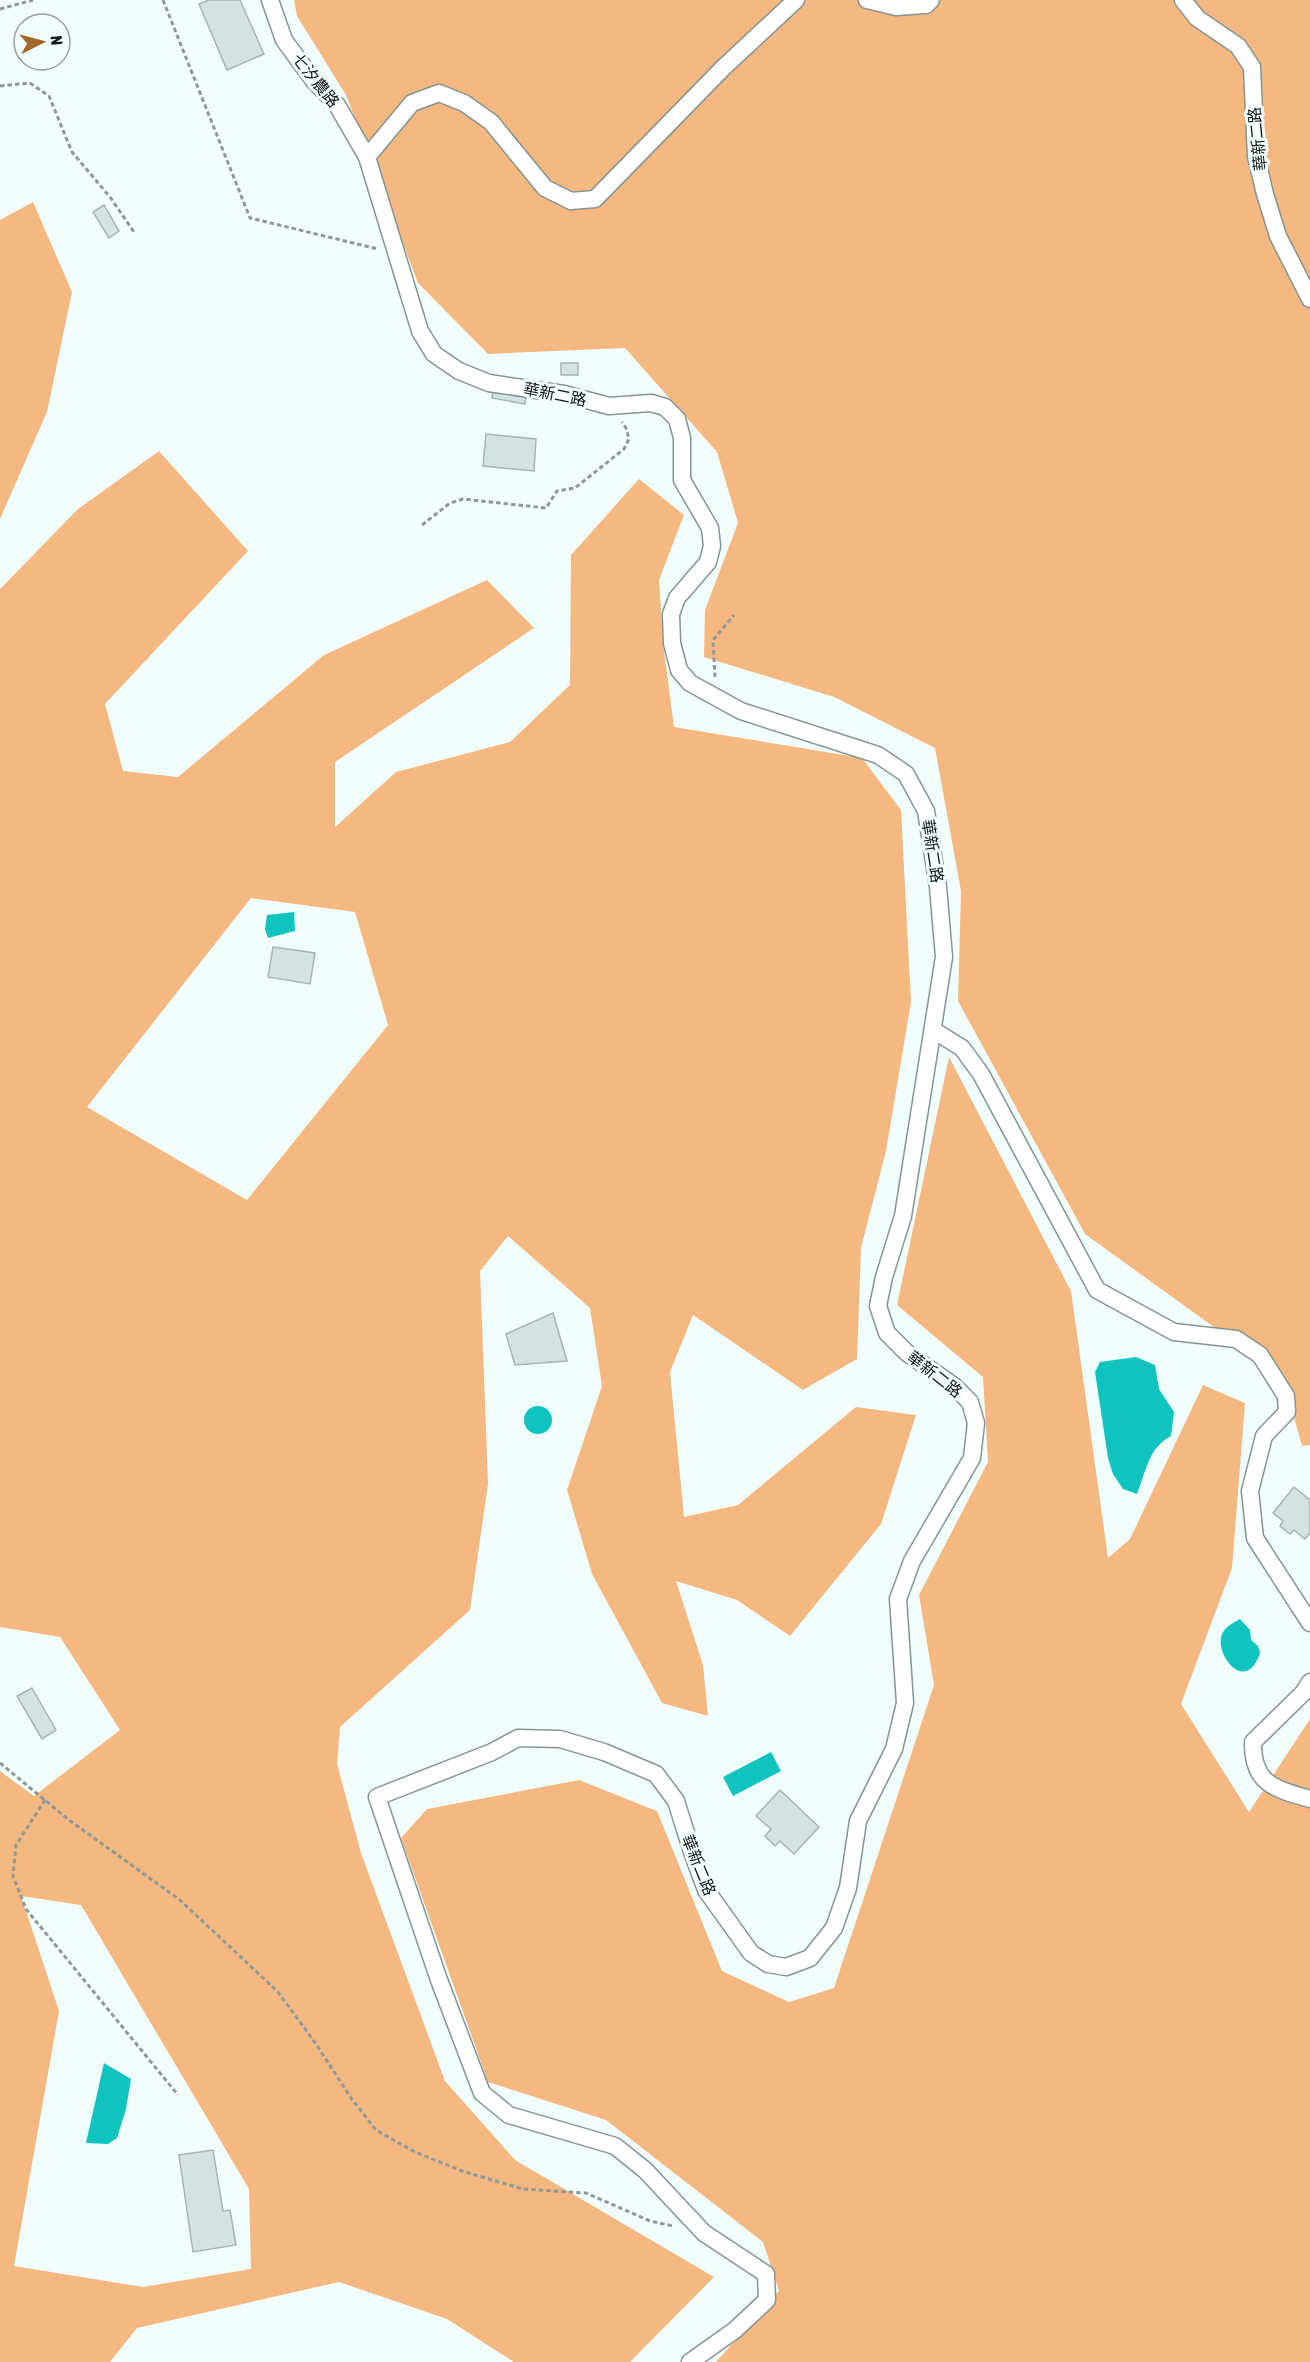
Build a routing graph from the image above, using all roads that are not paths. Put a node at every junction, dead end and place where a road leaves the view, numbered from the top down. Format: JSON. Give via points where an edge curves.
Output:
{"nodes":[{"id":1,"x":270,"y":0,"type":"edge"},
{"id":2,"x":796,"y":0,"type":"edge"},
{"id":3,"x":867,"y":0,"type":"edge"},
{"id":4,"x":931,"y":0,"type":"edge"},
{"id":5,"x":1183,"y":0,"type":"edge"},
{"id":6,"x":367,"y":157,"type":"junction"},
{"id":7,"x":1310,"y":299,"type":"edge"},
{"id":8,"x":933,"y":1030,"type":"junction"},
{"id":9,"x":1310,"y":1623,"type":"edge"},
{"id":10,"x":1310,"y":1682,"type":"edge"},
{"id":11,"x":1310,"y":1799,"type":"edge"},
{"id":12,"x":690,"y":2362,"type":"edge"}],
"edges":[{"from":1,"to":6,"type":"street","name":"七汐農路","via":[[284,40],[337,105]]},
{"from":2,"to":6,"type":"street","via":[[724,67],[595,199],[571,201],[545,188],[491,122],[464,103],[439,93],[412,103]]},
{"from":3,"to":4,"type":"street","via":[[896,7],[926,5]]},
{"from":5,"to":7,"type":"street","name":"華新二路","via":[[1197,18],[1238,46],[1252,67],[1256,156],[1265,194],[1278,236]]},
{"from":6,"to":8,"type":"street","name":"華新二路","via":[[420,331],[434,354],[459,371],[489,383],[564,394],[609,406],[651,403],[665,407],[677,419],[682,438],[682,480],[710,528],[712,546],[708,562],[676,598],[671,614],[672,644],[679,670],[690,683],[741,711],[878,755],[906,774],[926,811],[938,887],[944,957]]},
{"from":8,"to":9,"type":"street","via":[[962,1048],[981,1074],[1097,1290],[1174,1332],[1236,1339],[1260,1355],[1286,1396],[1287,1412],[1264,1436],[1250,1491],[1255,1538]]},
{"from":8,"to":12,"type":"street","name":"華新二路","via":[[903,1216],[878,1306],[887,1334],[954,1386],[970,1402],[976,1423],[972,1458],[912,1561],[898,1599],[905,1703],[894,1749],[858,1821],[848,1888],[834,1928],[810,1958],[786,1967],[768,1964],[752,1953],[706,1890],[676,1801],[657,1774],[560,1739],[518,1738],[377,1797],[482,2093],[509,2115],[615,2146],[645,2170],[704,2234],[766,2274],[767,2300],[735,2330]]},
{"from":10,"to":11,"type":"street","via":[[1253,1742],[1252,1759],[1257,1772],[1279,1790]]}]}
